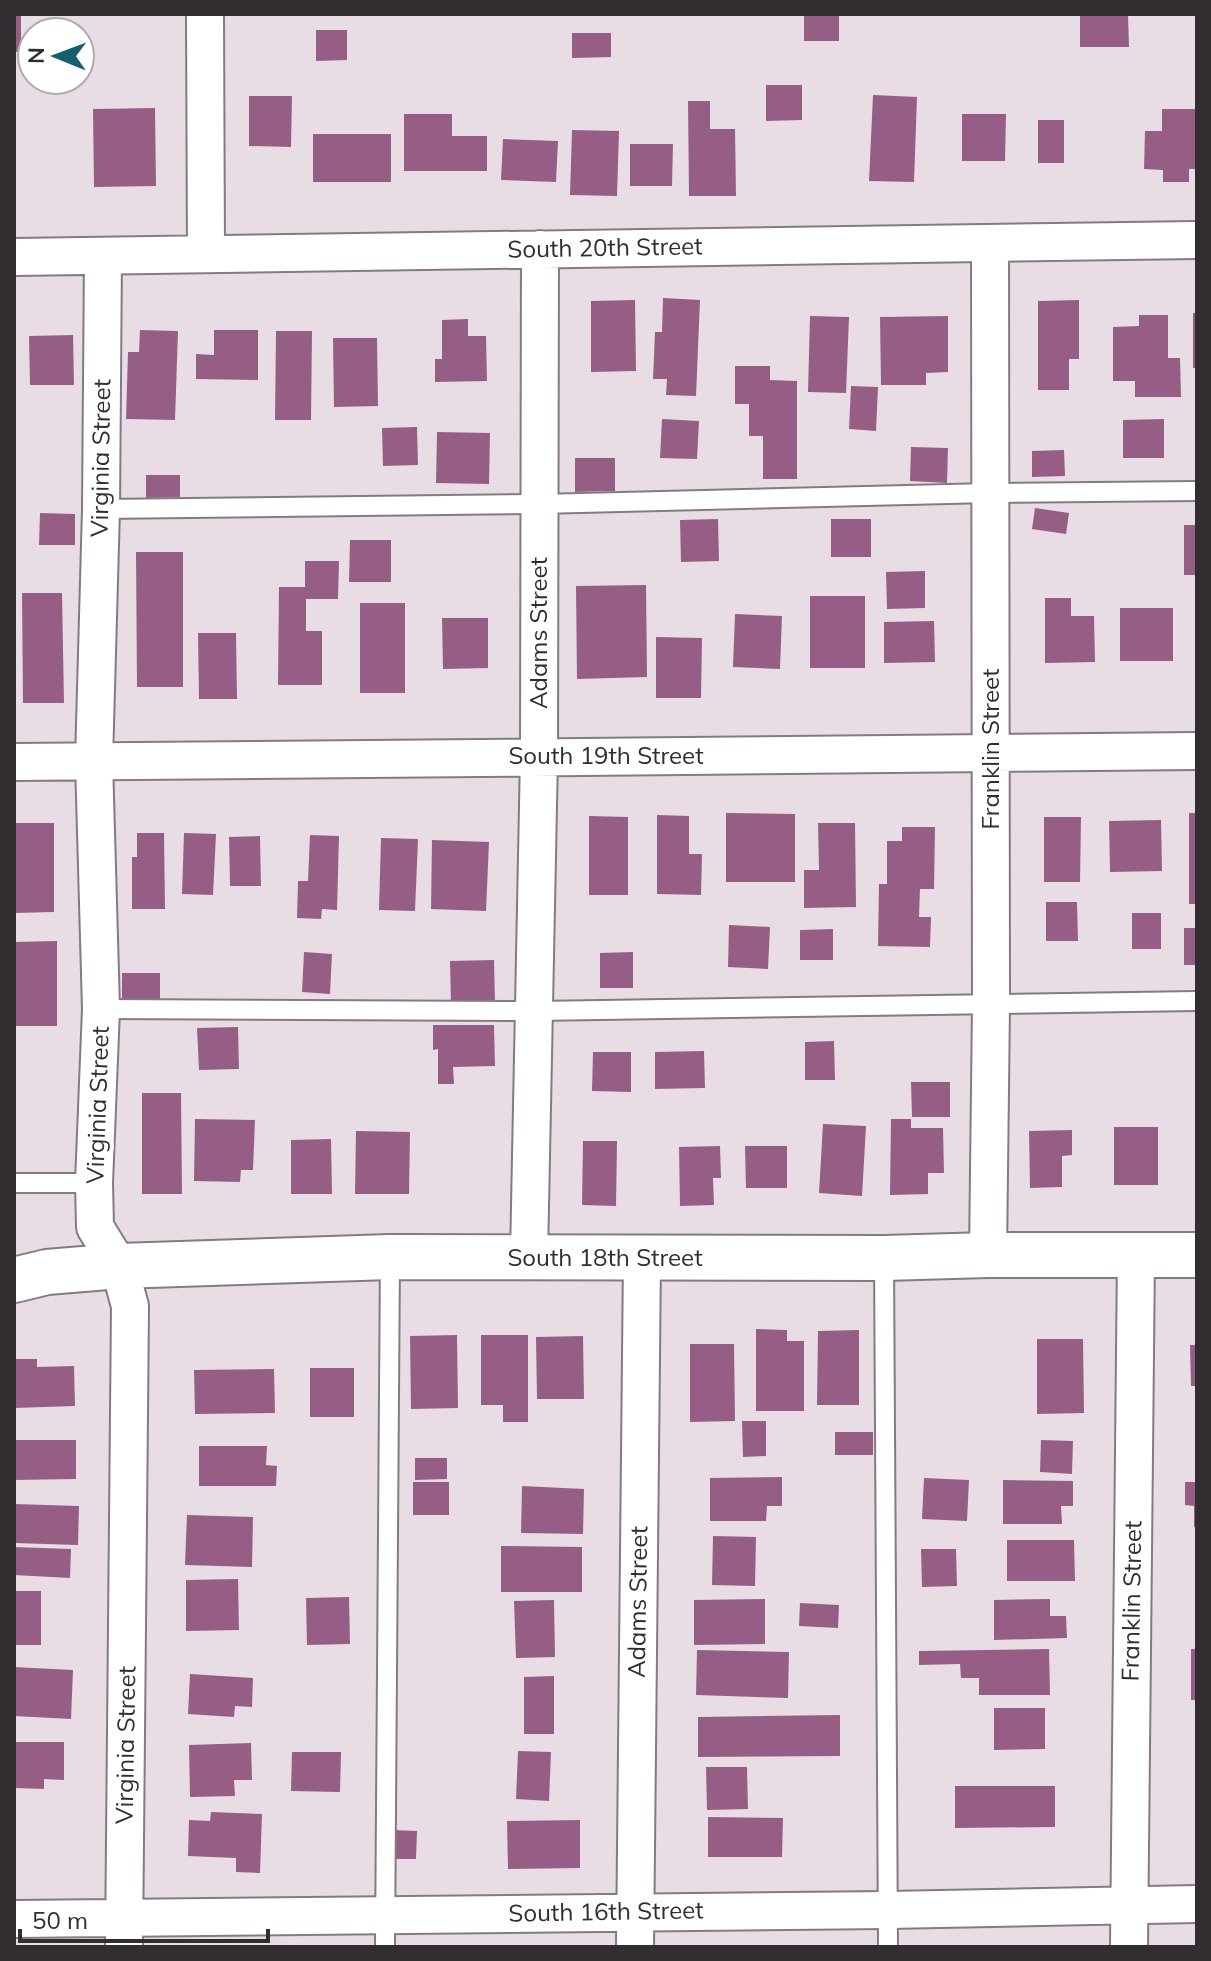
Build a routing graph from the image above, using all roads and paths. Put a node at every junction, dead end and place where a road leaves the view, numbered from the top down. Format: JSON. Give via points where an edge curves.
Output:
{"nodes":[{"id":1,"x":205,"y":14,"type":"edge"},
{"id":2,"x":1197,"y":240,"type":"edge"},
{"id":3,"x":990,"y":243,"type":"junction"},
{"id":4,"x":540,"y":249,"type":"junction"},
{"id":5,"x":206,"y":254,"type":"junction"},
{"id":6,"x":103,"y":256,"type":"junction"},
{"id":7,"x":14,"y":257,"type":"edge"},
{"id":8,"x":1197,"y":491,"type":"edge"},
{"id":9,"x":990,"y":493,"type":"junction"},
{"id":10,"x":539,"y":504,"type":"junction"},
{"id":11,"x":101,"y":509,"type":"junction"},
{"id":12,"x":1197,"y":751,"type":"edge"},
{"id":13,"x":991,"y":754,"type":"junction"},
{"id":14,"x":539,"y":756,"type":"junction"},
{"id":15,"x":94,"y":761,"type":"junction"},
{"id":16,"x":14,"y":762,"type":"edge"},
{"id":17,"x":1197,"y":1001,"type":"edge"},
{"id":18,"x":991,"y":1005,"type":"junction"},
{"id":19,"x":101,"y":1009,"type":"junction"},
{"id":20,"x":535,"y":1011,"type":"junction"},
{"id":21,"x":14,"y":1183,"type":"edge"},
{"id":22,"x":94,"y":1183,"type":"junction"},
{"id":23,"x":988,"y":1255,"type":"junction"},
{"id":24,"x":1136,"y":1255,"type":"junction"},
{"id":25,"x":1197,"y":1255,"type":"edge"},
{"id":26,"x":390,"y":1257,"type":"junction"},
{"id":27,"x":529,"y":1257,"type":"junction"},
{"id":28,"x":642,"y":1258,"type":"junction"},
{"id":29,"x":884,"y":1258,"type":"junction"},
{"id":30,"x":119,"y":1266,"type":"junction"},
{"id":31,"x":25,"y":1273,"type":"edge"},
{"id":32,"x":1197,"y":1904,"type":"edge"},
{"id":33,"x":1129,"y":1906,"type":"junction"},
{"id":34,"x":888,"y":1910,"type":"junction"},
{"id":35,"x":635,"y":1911,"type":"junction"},
{"id":36,"x":14,"y":1919,"type":"edge"},
{"id":37,"x":385,"y":1931,"type":"edge"},
{"id":38,"x":124,"y":1932,"type":"edge"},
{"id":39,"x":635,"y":1947,"type":"edge"},
{"id":40,"x":888,"y":1947,"type":"edge"},
{"id":41,"x":1129,"y":1947,"type":"edge"}],
"edges":[{"from":1,"to":5,"type":"street"},
{"from":2,"to":3,"type":"street","name":"South 20th Street"},
{"from":3,"to":4,"type":"street","name":"South 20th Street"},
{"from":3,"to":9,"type":"street","name":"Franklin Street"},
{"from":4,"to":5,"type":"street","name":"South 20th Street"},
{"from":4,"to":10,"type":"street","name":"Adams Street"},
{"from":5,"to":6,"type":"street","name":"South 20th Street"},
{"from":6,"to":7,"type":"street","name":"South 20th Street"},
{"from":6,"to":11,"type":"street","name":"Virginia Street"},
{"from":8,"to":9,"type":"lane"},
{"from":9,"to":10,"type":"lane"},
{"from":9,"to":13,"type":"street","name":"Franklin Street"},
{"from":10,"to":11,"type":"lane"},
{"from":10,"to":14,"type":"street","name":"Adams Street"},
{"from":11,"to":15,"type":"street","name":"Virginia Street"},
{"from":12,"to":13,"type":"street","name":"South 19th Street"},
{"from":13,"to":14,"type":"street","name":"South 19th Street"},
{"from":13,"to":18,"type":"street","name":"Franklin Street"},
{"from":14,"to":15,"type":"street","name":"South 19th Street"},
{"from":14,"to":20,"type":"street","name":"Adams Street"},
{"from":15,"to":16,"type":"street","name":"South 19th Street"},
{"from":15,"to":19,"type":"street","name":"Virginia Street"},
{"from":17,"to":18,"type":"lane"},
{"from":18,"to":20,"type":"lane"},
{"from":18,"to":23,"type":"street","name":"Franklin Street"},
{"from":19,"to":20,"type":"lane"},
{"from":19,"to":22,"type":"street","name":"Virginia Street"},
{"from":20,"to":27,"type":"street","name":"Adams Street"},
{"from":21,"to":22,"type":"lane"},
{"from":22,"to":30,"type":"street","name":"Virginia Street","via":[[95,1227]]},
{"from":23,"to":24,"type":"main road","name":"South 18th Street"},
{"from":23,"to":29,"type":"main road","name":"South 18th Street"},
{"from":24,"to":25,"type":"main road","name":"South 18th Street"},
{"from":24,"to":33,"type":"street","name":"Franklin Street"},
{"from":26,"to":27,"type":"main road","name":"South 18th Street"},
{"from":26,"to":30,"type":"main road","name":"South 18th Street"},
{"from":26,"to":37,"type":"lane"},
{"from":27,"to":28,"type":"main road","name":"South 18th Street"},
{"from":28,"to":29,"type":"main road","name":"South 18th Street"},
{"from":28,"to":35,"type":"street","name":"Adams Street"},
{"from":29,"to":34,"type":"lane"},
{"from":30,"to":31,"type":"main road","name":"South 18th Street"},
{"from":30,"to":38,"type":"street","name":"Virginia Street","via":[[130,1306]]},
{"from":32,"to":33,"type":"street","name":"South 16th Street"},
{"from":33,"to":34,"type":"street","name":"South 16th Street"},
{"from":33,"to":41,"type":"street","name":"Franklin Street"},
{"from":34,"to":35,"type":"street","name":"South 16th Street"},
{"from":34,"to":40,"type":"lane"},
{"from":35,"to":37,"type":"street","name":"South 16th Street"},
{"from":35,"to":39,"type":"street","name":"Adams Street"},
{"from":36,"to":38,"type":"street","name":"South 16th Street"},
{"from":37,"to":38,"type":"street","name":"South 16th Street"}]}
